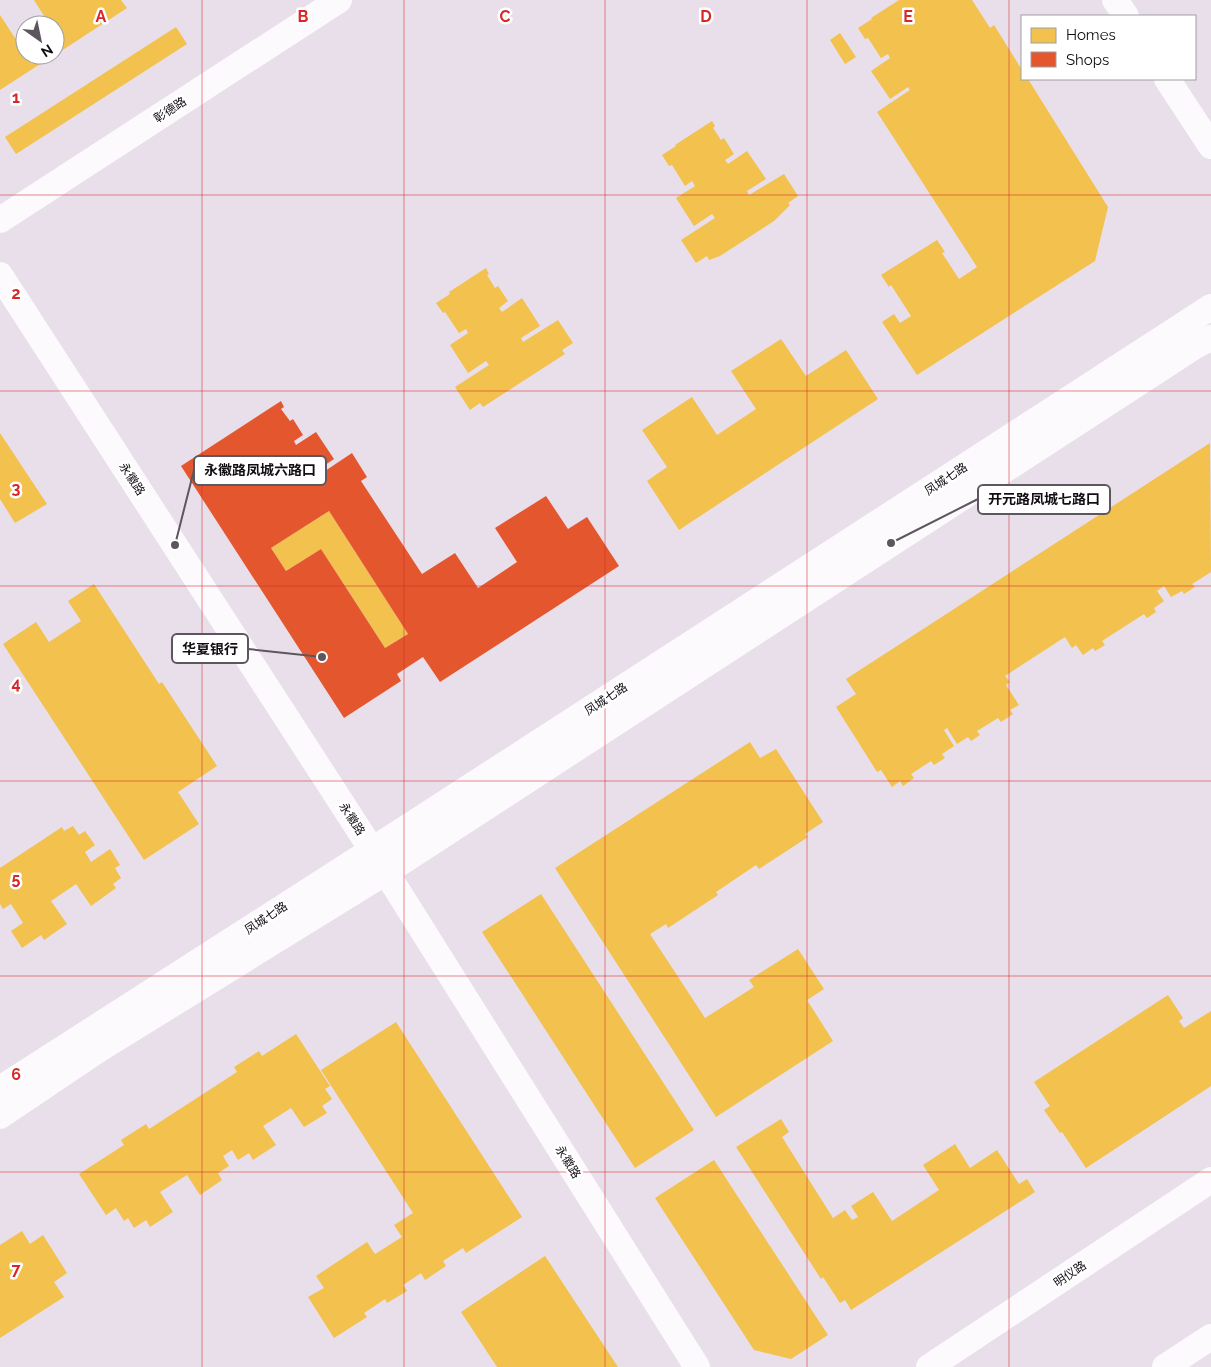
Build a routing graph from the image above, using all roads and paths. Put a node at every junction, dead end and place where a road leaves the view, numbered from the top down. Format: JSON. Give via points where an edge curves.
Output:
{"nodes":[{"id":1,"x":339,"y":0,"type":"edge"},
{"id":2,"x":1115,"y":0,"type":"edge"},
{"id":3,"x":1125,"y":15,"type":"edge"},
{"id":4,"x":1168,"y":80,"type":"edge"},
{"id":5,"x":1211,"y":146,"type":"edge"},
{"id":6,"x":0,"y":220,"type":"edge"},
{"id":7,"x":0,"y":275,"type":"edge"},
{"id":8,"x":1211,"y":307,"type":"edge"},
{"id":9,"x":1211,"y":338,"type":"edge"},
{"id":10,"x":372,"y":850,"type":"junction"},
{"id":11,"x":386,"y":872,"type":"junction"},
{"id":12,"x":0,"y":1089,"type":"edge"},
{"id":13,"x":0,"y":1116,"type":"edge"},
{"id":14,"x":1211,"y":1180,"type":"edge"},
{"id":15,"x":1211,"y":1337,"type":"edge"},
{"id":16,"x":697,"y":1367,"type":"edge"},
{"id":17,"x":929,"y":1367,"type":"edge"},
{"id":18,"x":1164,"y":1367,"type":"edge"}],
"edges":[{"from":1,"to":6,"type":"street","name":"彰德路"},
{"from":2,"to":3,"type":"street"},
{"from":4,"to":5,"type":"street"},
{"from":7,"to":10,"type":"street","name":"永徽路"},
{"from":8,"to":10,"type":"street","name":"凤城七路"},
{"from":9,"to":11,"type":"street","name":"凤城七路"},
{"from":10,"to":11,"type":"street","name":"永徽路"},
{"from":10,"to":12,"type":"street","name":"凤城七路"},
{"from":11,"to":13,"type":"street","name":"凤城七路","via":[[98,1050]]},
{"from":11,"to":16,"type":"street","name":"永徽路"},
{"from":14,"to":17,"type":"street","name":"明仪路"},
{"from":15,"to":18,"type":"street"}]}
